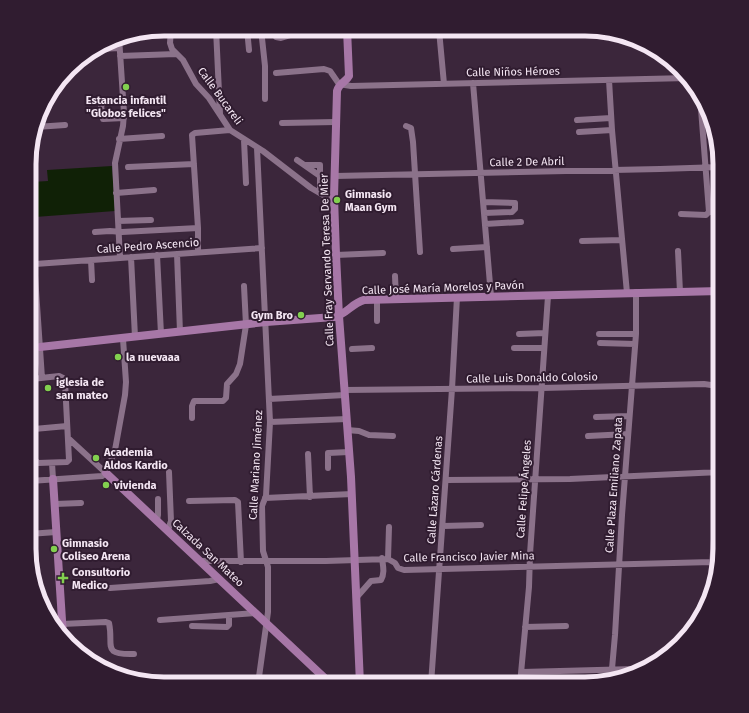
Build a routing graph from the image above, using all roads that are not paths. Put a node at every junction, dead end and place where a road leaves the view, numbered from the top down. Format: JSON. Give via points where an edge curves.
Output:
{"nodes":[{"id":1,"x":170,"y":36,"type":"edge"},
{"id":2,"x":216,"y":36,"type":"edge"},
{"id":3,"x":248,"y":36,"type":"edge"},
{"id":4,"x":262,"y":36,"type":"edge"},
{"id":5,"x":275,"y":36,"type":"edge"},
{"id":6,"x":288,"y":36,"type":"edge"},
{"id":7,"x":347,"y":36,"type":"edge"},
{"id":8,"x":440,"y":36,"type":"edge"},
{"id":9,"x":119,"y":44,"type":"edge"},
{"id":10,"x":110,"y":48,"type":"edge"},
{"id":11,"x":119,"y":48,"type":"junction"},
{"id":12,"x":249,"y":50,"type":"dead end"},
{"id":13,"x":176,"y":54,"type":"junction"},
{"id":14,"x":120,"y":56,"type":"junction"},
{"id":15,"x":276,"y":74,"type":"dead end"},
{"id":16,"x":679,"y":78,"type":"edge"},
{"id":17,"x":608,"y":80,"type":"junction"},
{"id":18,"x":473,"y":83,"type":"junction"},
{"id":19,"x":339,"y":84,"type":"junction"},
{"id":20,"x":444,"y":84,"type":"junction"},
{"id":21,"x":265,"y":99,"type":"dead end"},
{"id":22,"x":123,"y":100,"type":"junction"},
{"id":23,"x":701,"y":110,"type":"edge"},
{"id":24,"x":220,"y":116,"type":"junction"},
{"id":25,"x":124,"y":118,"type":"junction"},
{"id":26,"x":611,"y":118,"type":"junction"},
{"id":27,"x":577,"y":120,"type":"dead end"},
{"id":28,"x":336,"y":122,"type":"junction"},
{"id":29,"x":282,"y":123,"type":"dead end"},
{"id":30,"x":65,"y":125,"type":"dead end"},
{"id":31,"x":406,"y":126,"type":"dead end"},
{"id":32,"x":42,"y":127,"type":"edge"},
{"id":33,"x":230,"y":130,"type":"junction"},
{"id":34,"x":612,"y":130,"type":"junction"},
{"id":35,"x":579,"y":132,"type":"dead end"},
{"id":36,"x":162,"y":136,"type":"dead end"},
{"id":37,"x":119,"y":139,"type":"junction"},
{"id":38,"x":244,"y":140,"type":"junction"},
{"id":39,"x":257,"y":148,"type":"junction"},
{"id":40,"x":297,"y":160,"type":"dead end"},
{"id":41,"x":194,"y":164,"type":"junction"},
{"id":42,"x":128,"y":167,"type":"dead end"},
{"id":43,"x":706,"y":168,"type":"junction"},
{"id":44,"x":713,"y":168,"type":"edge"},
{"id":45,"x":616,"y":170,"type":"junction"},
{"id":46,"x":481,"y":173,"type":"junction"},
{"id":47,"x":415,"y":174,"type":"junction"},
{"id":48,"x":334,"y":176,"type":"junction"},
{"id":49,"x":246,"y":183,"type":"dead end"},
{"id":50,"x":154,"y":190,"type":"dead end"},
{"id":51,"x":116,"y":193,"type":"junction"},
{"id":52,"x":320,"y":193,"type":"junction"},
{"id":53,"x":334,"y":197,"type":"junction"},
{"id":54,"x":483,"y":202,"type":"junction"},
{"id":55,"x":709,"y":212,"type":"junction"},
{"id":56,"x":713,"y":212,"type":"edge"},
{"id":57,"x":484,"y":213,"type":"junction"},
{"id":58,"x":681,"y":214,"type":"dead end"},
{"id":59,"x":151,"y":220,"type":"dead end"},
{"id":60,"x":118,"y":221,"type":"junction"},
{"id":61,"x":521,"y":222,"type":"dead end"},
{"id":62,"x":485,"y":224,"type":"junction"},
{"id":63,"x":198,"y":228,"type":"junction"},
{"id":64,"x":94,"y":232,"type":"dead end"},
{"id":65,"x":119,"y":232,"type":"junction"},
{"id":66,"x":622,"y":240,"type":"junction"},
{"id":67,"x":582,"y":241,"type":"dead end"},
{"id":68,"x":262,"y":248,"type":"junction"},
{"id":69,"x":487,"y":248,"type":"junction"},
{"id":70,"x":453,"y":249,"type":"dead end"},
{"id":71,"x":678,"y":251,"type":"dead end"},
{"id":72,"x":198,"y":252,"type":"junction"},
{"id":73,"x":420,"y":252,"type":"dead end"},
{"id":74,"x":383,"y":253,"type":"dead end"},
{"id":75,"x":177,"y":254,"type":"junction"},
{"id":76,"x":157,"y":255,"type":"junction"},
{"id":77,"x":336,"y":255,"type":"junction"},
{"id":78,"x":131,"y":257,"type":"junction"},
{"id":79,"x":120,"y":258,"type":"junction"},
{"id":80,"x":91,"y":260,"type":"junction"},
{"id":81,"x":36,"y":264,"type":"edge"},
{"id":82,"x":395,"y":276,"type":"dead end"},
{"id":83,"x":36,"y":278,"type":"edge"},
{"id":84,"x":92,"y":280,"type":"dead end"},
{"id":85,"x":244,"y":286,"type":"dead end"},
{"id":86,"x":713,"y":291,"type":"edge"},
{"id":87,"x":632,"y":292,"type":"junction"},
{"id":88,"x":680,"y":292,"type":"junction"},
{"id":89,"x":491,"y":296,"type":"junction"},
{"id":90,"x":548,"y":296,"type":"junction"},
{"id":91,"x":457,"y":297,"type":"junction"},
{"id":92,"x":396,"y":298,"type":"junction"},
{"id":93,"x":377,"y":299,"type":"junction"},
{"id":94,"x":38,"y":306,"type":"joint"},
{"id":95,"x":339,"y":316,"type":"junction"},
{"id":96,"x":377,"y":321,"type":"dead end"},
{"id":97,"x":266,"y":322,"type":"junction"},
{"id":98,"x":246,"y":325,"type":"junction"},
{"id":99,"x":180,"y":332,"type":"junction"},
{"id":100,"x":161,"y":334,"type":"junction"},
{"id":101,"x":519,"y":334,"type":"dead end"},
{"id":102,"x":545,"y":334,"type":"junction"},
{"id":103,"x":599,"y":334,"type":"dead end"},
{"id":104,"x":636,"y":334,"type":"junction"},
{"id":105,"x":135,"y":337,"type":"junction"},
{"id":106,"x":123,"y":338,"type":"junction"},
{"id":107,"x":600,"y":343,"type":"dead end"},
{"id":108,"x":635,"y":344,"type":"junction"},
{"id":109,"x":36,"y":347,"type":"edge"},
{"id":110,"x":40,"y":347,"type":"junction"},
{"id":111,"x":372,"y":348,"type":"dead end"},
{"id":112,"x":514,"y":348,"type":"dead end"},
{"id":113,"x":544,"y":348,"type":"junction"},
{"id":114,"x":352,"y":349,"type":"dead end"},
{"id":115,"x":42,"y":378,"type":"junction"},
{"id":116,"x":36,"y":379,"type":"edge"},
{"id":117,"x":713,"y":385,"type":"edge"},
{"id":118,"x":632,"y":386,"type":"junction"},
{"id":119,"x":542,"y":388,"type":"junction"},
{"id":120,"x":452,"y":389,"type":"junction"},
{"id":121,"x":345,"y":393,"type":"junction"},
{"id":122,"x":269,"y":399,"type":"junction"},
{"id":123,"x":629,"y":416,"type":"junction"},
{"id":124,"x":596,"y":417,"type":"dead end"},
{"id":125,"x":192,"y":418,"type":"dead end"},
{"id":126,"x":347,"y":418,"type":"junction"},
{"id":127,"x":270,"y":422,"type":"junction"},
{"id":128,"x":67,"y":426,"type":"junction"},
{"id":129,"x":348,"y":430,"type":"junction"},
{"id":130,"x":36,"y":431,"type":"edge"},
{"id":131,"x":628,"y":434,"type":"junction"},
{"id":132,"x":394,"y":436,"type":"dead end"},
{"id":133,"x":588,"y":436,"type":"dead end"},
{"id":134,"x":68,"y":438,"type":"junction"},
{"id":135,"x":349,"y":452,"type":"junction"},
{"id":136,"x":308,"y":454,"type":"dead end"},
{"id":137,"x":36,"y":462,"type":"edge"},
{"id":138,"x":52,"y":463,"type":"junction"},
{"id":139,"x":328,"y":468,"type":"dead end"},
{"id":140,"x":169,"y":472,"type":"dead end"},
{"id":141,"x":106,"y":473,"type":"junction"},
{"id":142,"x":713,"y":473,"type":"edge"},
{"id":143,"x":625,"y":477,"type":"junction"},
{"id":144,"x":53,"y":479,"type":"junction"},
{"id":145,"x":536,"y":479,"type":"junction"},
{"id":146,"x":36,"y":480,"type":"edge"},
{"id":147,"x":446,"y":480,"type":"junction"},
{"id":148,"x":352,"y":494,"type":"junction"},
{"id":149,"x":310,"y":496,"type":"junction"},
{"id":150,"x":265,"y":498,"type":"junction"},
{"id":151,"x":158,"y":499,"type":"dead end"},
{"id":152,"x":189,"y":501,"type":"dead end"},
{"id":153,"x":81,"y":503,"type":"dead end"},
{"id":154,"x":55,"y":504,"type":"junction"},
{"id":155,"x":157,"y":520,"type":"junction"},
{"id":156,"x":481,"y":525,"type":"dead end"},
{"id":157,"x":443,"y":526,"type":"junction"},
{"id":158,"x":389,"y":527,"type":"dead end"},
{"id":159,"x":168,"y":530,"type":"junction"},
{"id":160,"x":56,"y":532,"type":"junction"},
{"id":161,"x":36,"y":533,"type":"edge"},
{"id":162,"x":385,"y":558,"type":"junction"},
{"id":163,"x":354,"y":560,"type":"junction"},
{"id":164,"x":201,"y":561,"type":"junction"},
{"id":165,"x":266,"y":561,"type":"junction"},
{"id":166,"x":241,"y":562,"type":"junction"},
{"id":167,"x":712,"y":563,"type":"edge"},
{"id":168,"x":619,"y":565,"type":"junction"},
{"id":169,"x":529,"y":566,"type":"junction"},
{"id":170,"x":439,"y":569,"type":"junction"},
{"id":171,"x":219,"y":579,"type":"junction"},
{"id":172,"x":110,"y":588,"type":"dead end"},
{"id":173,"x":356,"y":598,"type":"junction"},
{"id":174,"x":256,"y":613,"type":"junction"},
{"id":175,"x":229,"y":615,"type":"junction"},
{"id":176,"x":160,"y":620,"type":"dead end"},
{"id":177,"x":267,"y":623,"type":"junction"},
{"id":178,"x":62,"y":624,"type":"junction"},
{"id":179,"x":192,"y":626,"type":"dead end"},
{"id":180,"x":566,"y":626,"type":"dead end"},
{"id":181,"x":62,"y":627,"type":"edge"},
{"id":182,"x":525,"y":627,"type":"junction"},
{"id":183,"x":134,"y":654,"type":"dead end"},
{"id":184,"x":628,"y":669,"type":"edge"},
{"id":185,"x":613,"y":670,"type":"junction"},
{"id":186,"x":522,"y":672,"type":"junction"},
{"id":187,"x":612,"y":674,"type":"edge"},
{"id":188,"x":259,"y":677,"type":"edge"},
{"id":189,"x":323,"y":677,"type":"edge"},
{"id":190,"x":360,"y":677,"type":"edge"},
{"id":191,"x":431,"y":677,"type":"edge"},
{"id":192,"x":521,"y":677,"type":"edge"}],
"edges":[{"from":1,"to":13,"type":"street","name":"Calle Bucareli","via":[[171,46]]},
{"from":2,"to":24,"type":"street"},
{"from":3,"to":12,"type":"street"},
{"from":4,"to":21,"type":"street"},
{"from":5,"to":6,"type":"street"},
{"from":7,"to":19,"type":"main road","name":"Calle Fray Servando Teresa De Mier","via":[[349,76]]},
{"from":8,"to":20,"type":"street"},
{"from":9,"to":11,"type":"street"},
{"from":10,"to":11,"type":"street"},
{"from":11,"to":14,"type":"street"},
{"from":13,"to":14,"type":"street"},
{"from":13,"to":24,"type":"street","name":"Calle Bucareli","via":[[183,60],[196,84]]},
{"from":14,"to":22,"type":"street"},
{"from":15,"to":19,"type":"street","via":[[324,69],[330,72]]},
{"from":16,"to":17,"type":"street","name":"Calle Niños Héroes"},
{"from":17,"to":18,"type":"street","name":"Calle Niños Héroes"},
{"from":17,"to":26,"type":"street","name":"Calle Plaza Emiliano Zapata"},
{"from":18,"to":20,"type":"street","name":"Calle Niños Héroes"},
{"from":18,"to":46,"type":"street"},
{"from":19,"to":20,"type":"street","name":"Calle Niños Héroes"},
{"from":19,"to":28,"type":"main road","name":"Calle Fray Servando Teresa De Mier","via":[[336,91]]},
{"from":22,"to":25,"type":"street"},
{"from":22,"to":25,"type":"street","via":[[104,102],[101,106],[103,119]]},
{"from":23,"to":43,"type":"street"},
{"from":24,"to":33,"type":"street","name":"Calle Bucareli"},
{"from":25,"to":37,"type":"street"},
{"from":26,"to":27,"type":"street"},
{"from":26,"to":34,"type":"street","name":"Calle Plaza Emiliano Zapata"},
{"from":28,"to":29,"type":"street"},
{"from":28,"to":48,"type":"main road","name":"Calle Fray Servando Teresa De Mier"},
{"from":30,"to":32,"type":"street"},
{"from":31,"to":47,"type":"street","via":[[411,128],[412,132]]},
{"from":33,"to":38,"type":"street","name":"Calle Bucareli"},
{"from":33,"to":41,"type":"street","via":[[193,134]]},
{"from":34,"to":35,"type":"street"},
{"from":34,"to":45,"type":"street","name":"Calle Plaza Emiliano Zapata"},
{"from":36,"to":37,"type":"street"},
{"from":37,"to":51,"type":"street","via":[[115,163]]},
{"from":38,"to":39,"type":"street","name":"Calle Bucareli"},
{"from":38,"to":49,"type":"street"},
{"from":39,"to":52,"type":"street","name":"Calle Bucareli"},
{"from":39,"to":68,"type":"street","name":"Calle Mariano Jiménez"},
{"from":40,"to":52,"type":"street","via":[[305,165],[320,164]]},
{"from":41,"to":42,"type":"street"},
{"from":41,"to":63,"type":"street"},
{"from":43,"to":44,"type":"street","name":"Calle 2 De Abril"},
{"from":43,"to":45,"type":"street","name":"Calle 2 De Abril"},
{"from":43,"to":55,"type":"street"},
{"from":45,"to":46,"type":"street","name":"Calle 2 De Abril"},
{"from":45,"to":66,"type":"street","name":"Calle Plaza Emiliano Zapata"},
{"from":46,"to":47,"type":"street","name":"Calle 2 De Abril"},
{"from":46,"to":54,"type":"street"},
{"from":47,"to":48,"type":"street","name":"Calle 2 De Abril"},
{"from":47,"to":73,"type":"street"},
{"from":48,"to":53,"type":"main road","name":"Calle Fray Servando Teresa De Mier"},
{"from":50,"to":51,"type":"street"},
{"from":51,"to":60,"type":"street"},
{"from":52,"to":53,"type":"street","name":"Calle Bucareli"},
{"from":53,"to":77,"type":"main road","name":"Calle Fray Servando Teresa De Mier"},
{"from":54,"to":57,"type":"street"},
{"from":54,"to":57,"type":"street","via":[[515,203],[512,212]]},
{"from":55,"to":56,"type":"street"},
{"from":55,"to":58,"type":"street","via":[[706,215]]},
{"from":57,"to":62,"type":"street"},
{"from":59,"to":60,"type":"street"},
{"from":60,"to":65,"type":"street"},
{"from":61,"to":62,"type":"street"},
{"from":62,"to":69,"type":"street"},
{"from":63,"to":65,"type":"street"},
{"from":63,"to":72,"type":"street"},
{"from":64,"to":65,"type":"street"},
{"from":65,"to":79,"type":"street"},
{"from":66,"to":67,"type":"street"},
{"from":66,"to":87,"type":"street","name":"Calle Plaza Emiliano Zapata"},
{"from":68,"to":72,"type":"street","name":"Calle Pedro Ascencio"},
{"from":68,"to":97,"type":"street","name":"Calle Mariano Jiménez"},
{"from":69,"to":70,"type":"street"},
{"from":69,"to":89,"type":"street"},
{"from":71,"to":88,"type":"street"},
{"from":72,"to":75,"type":"street","name":"Calle Pedro Ascencio"},
{"from":74,"to":77,"type":"street"},
{"from":75,"to":76,"type":"street","name":"Calle Pedro Ascencio"},
{"from":75,"to":99,"type":"street"},
{"from":76,"to":78,"type":"street","name":"Calle Pedro Ascencio"},
{"from":76,"to":100,"type":"street"},
{"from":77,"to":95,"type":"main road","name":"Calle Fray Servando Teresa De Mier"},
{"from":78,"to":79,"type":"street","name":"Calle Pedro Ascencio"},
{"from":78,"to":105,"type":"street"},
{"from":79,"to":80,"type":"street","name":"Calle Pedro Ascencio"},
{"from":80,"to":81,"type":"street","name":"Calle Pedro Ascencio"},
{"from":80,"to":84,"type":"street"},
{"from":82,"to":92,"type":"street"},
{"from":83,"to":94,"type":"street"},
{"from":85,"to":98,"type":"street"},
{"from":86,"to":88,"type":"main road","name":"Calle José María Morelos y Pavón"},
{"from":87,"to":88,"type":"main road","name":"Calle José María Morelos y Pavón"},
{"from":87,"to":90,"type":"main road","name":"Calle José María Morelos y Pavón"},
{"from":87,"to":104,"type":"street","name":"Calle Plaza Emiliano Zapata"},
{"from":89,"to":90,"type":"main road","name":"Calle José María Morelos y Pavón"},
{"from":89,"to":91,"type":"main road","name":"Calle José María Morelos y Pavón"},
{"from":90,"to":102,"type":"street","name":"Calle Felipe Ángeles"},
{"from":91,"to":92,"type":"main road","name":"Calle José María Morelos y Pavón"},
{"from":91,"to":120,"type":"street","name":"Calle Lázaro Cárdenas"},
{"from":92,"to":93,"type":"main road","name":"Calle José María Morelos y Pavón"},
{"from":93,"to":95,"type":"main road","name":"Calle José María Morelos y Pavón","via":[[357,302]]},
{"from":93,"to":96,"type":"street"},
{"from":94,"to":110,"type":"street"},
{"from":95,"to":97,"type":"main road"},
{"from":95,"to":121,"type":"main road","name":"Calle Fray Servando Teresa De Mier","via":[[344,350]]},
{"from":97,"to":98,"type":"main road"},
{"from":97,"to":122,"type":"street","name":"Calle Mariano Jiménez"},
{"from":98,"to":99,"type":"main road"},
{"from":98,"to":125,"type":"street","via":[[240,364],[236,374],[227,384],[226,398],[223,401],[194,401]]},
{"from":99,"to":100,"type":"main road"},
{"from":100,"to":105,"type":"main road"},
{"from":101,"to":102,"type":"street"},
{"from":102,"to":113,"type":"street","name":"Calle Felipe Ángeles"},
{"from":103,"to":104,"type":"street"},
{"from":104,"to":108,"type":"street","name":"Calle Plaza Emiliano Zapata"},
{"from":105,"to":106,"type":"main road"},
{"from":106,"to":110,"type":"main road"},
{"from":106,"to":141,"type":"street","via":[[125,395],[115,450]]},
{"from":107,"to":108,"type":"street"},
{"from":108,"to":118,"type":"street","name":"Calle Plaza Emiliano Zapata"},
{"from":109,"to":110,"type":"street"},
{"from":110,"to":115,"type":"street"},
{"from":111,"to":114,"type":"street"},
{"from":112,"to":113,"type":"street"},
{"from":113,"to":119,"type":"street","name":"Calle Felipe Ángeles"},
{"from":115,"to":116,"type":"street"},
{"from":115,"to":128,"type":"street","via":[[59,376],[64,379]]},
{"from":117,"to":118,"type":"street","name":"Calle Luis Donaldo Colosio"},
{"from":118,"to":119,"type":"street","name":"Calle Luis Donaldo Colosio"},
{"from":118,"to":123,"type":"street","name":"Calle Plaza Emiliano Zapata"},
{"from":119,"to":120,"type":"street","name":"Calle Luis Donaldo Colosio"},
{"from":119,"to":145,"type":"street","name":"Calle Felipe Ángeles"},
{"from":120,"to":121,"type":"street","name":"Calle Luis Donaldo Colosio"},
{"from":120,"to":147,"type":"street","name":"Calle Lázaro Cárdenas"},
{"from":121,"to":122,"type":"street","name":"Calle Luis Donaldo Colosio"},
{"from":121,"to":126,"type":"main road","name":"Calle Fray Servando Teresa De Mier"},
{"from":122,"to":127,"type":"street","name":"Calle Mariano Jiménez"},
{"from":123,"to":124,"type":"street"},
{"from":123,"to":131,"type":"street","name":"Calle Plaza Emiliano Zapata"},
{"from":126,"to":127,"type":"street"},
{"from":126,"to":129,"type":"main road","name":"Calle Fray Servando Teresa De Mier"},
{"from":127,"to":150,"type":"street","name":"Calle Mariano Jiménez"},
{"from":128,"to":130,"type":"street"},
{"from":128,"to":134,"type":"street"},
{"from":129,"to":132,"type":"street","via":[[369,435]]},
{"from":129,"to":135,"type":"main road","name":"Calle Fray Servando Teresa De Mier"},
{"from":131,"to":133,"type":"street"},
{"from":131,"to":143,"type":"street","name":"Calle Plaza Emiliano Zapata"},
{"from":134,"to":138,"type":"street","via":[[69,461]]},
{"from":134,"to":141,"type":"street","name":"Calzada San Mateo"},
{"from":135,"to":139,"type":"street","via":[[328,453]]},
{"from":135,"to":148,"type":"main road","name":"Calle Fray Servando Teresa De Mier"},
{"from":136,"to":149,"type":"street"},
{"from":137,"to":138,"type":"street"},
{"from":138,"to":144,"type":"street"},
{"from":140,"to":159,"type":"street","via":[[171,521]]},
{"from":141,"to":144,"type":"street","via":[[102,476]]},
{"from":141,"to":155,"type":"main road","name":"Calzada San Mateo"},
{"from":142,"to":143,"type":"street"},
{"from":143,"to":145,"type":"street"},
{"from":143,"to":168,"type":"street","name":"Calle Plaza Emiliano Zapata"},
{"from":144,"to":146,"type":"street"},
{"from":144,"to":154,"type":"main road"},
{"from":145,"to":147,"type":"street"},
{"from":145,"to":169,"type":"street","name":"Calle Felipe Ángeles"},
{"from":147,"to":157,"type":"street","name":"Calle Lázaro Cárdenas"},
{"from":148,"to":149,"type":"street"},
{"from":148,"to":163,"type":"main road","name":"Calle Fray Servando Teresa De Mier"},
{"from":149,"to":150,"type":"street"},
{"from":150,"to":165,"type":"street","name":"Calle Mariano Jiménez","via":[[263,543]]},
{"from":151,"to":155,"type":"street"},
{"from":152,"to":166,"type":"street","via":[[238,502]]},
{"from":153,"to":154,"type":"street"},
{"from":154,"to":160,"type":"main road"},
{"from":155,"to":159,"type":"main road","name":"Calzada San Mateo"},
{"from":156,"to":157,"type":"street"},
{"from":157,"to":170,"type":"street","name":"Calle Lázaro Cárdenas"},
{"from":158,"to":162,"type":"street"},
{"from":159,"to":164,"type":"main road","name":"Calzada San Mateo"},
{"from":160,"to":161,"type":"street"},
{"from":160,"to":178,"type":"main road"},
{"from":162,"to":163,"type":"street"},
{"from":162,"to":170,"type":"street","name":"Calle Francisco Javier Mina","via":[[404,570]]},
{"from":162,"to":173,"type":"street","via":[[383,578],[370,582]]},
{"from":163,"to":165,"type":"street"},
{"from":163,"to":173,"type":"main road","name":"Calle Fray Servando Teresa De Mier"},
{"from":164,"to":166,"type":"street"},
{"from":164,"to":171,"type":"main road","name":"Calzada San Mateo"},
{"from":165,"to":166,"type":"street"},
{"from":165,"to":177,"type":"street","name":"Calle Mariano Jiménez"},
{"from":167,"to":168,"type":"street","name":"Calle Francisco Javier Mina"},
{"from":168,"to":169,"type":"street","name":"Calle Francisco Javier Mina"},
{"from":168,"to":185,"type":"street","name":"Calle Plaza Emiliano Zapata"},
{"from":169,"to":170,"type":"street","name":"Calle Francisco Javier Mina"},
{"from":169,"to":182,"type":"street","name":"Calle Felipe Ángeles"},
{"from":170,"to":191,"type":"street","name":"Calle Lázaro Cárdenas"},
{"from":171,"to":172,"type":"street"},
{"from":171,"to":174,"type":"main road","name":"Calzada San Mateo"},
{"from":173,"to":190,"type":"main road","name":"Calle Fray Servando Teresa De Mier"},
{"from":174,"to":175,"type":"street"},
{"from":174,"to":177,"type":"main road","name":"Calzada San Mateo"},
{"from":175,"to":176,"type":"street"},
{"from":175,"to":179,"type":"street","via":[[227,626]]},
{"from":177,"to":188,"type":"street","name":"Calle Mariano Jiménez"},
{"from":177,"to":189,"type":"main road","name":"Calzada San Mateo"},
{"from":178,"to":181,"type":"main road"},
{"from":178,"to":183,"type":"street","via":[[109,623],[113,651],[119,655]]},
{"from":180,"to":182,"type":"street"},
{"from":182,"to":186,"type":"street","name":"Calle Felipe Ángeles"},
{"from":184,"to":185,"type":"street"},
{"from":185,"to":186,"type":"street"},
{"from":185,"to":187,"type":"street","name":"Calle Plaza Emiliano Zapata"},
{"from":186,"to":192,"type":"street","name":"Calle Felipe Ángeles"}]}
